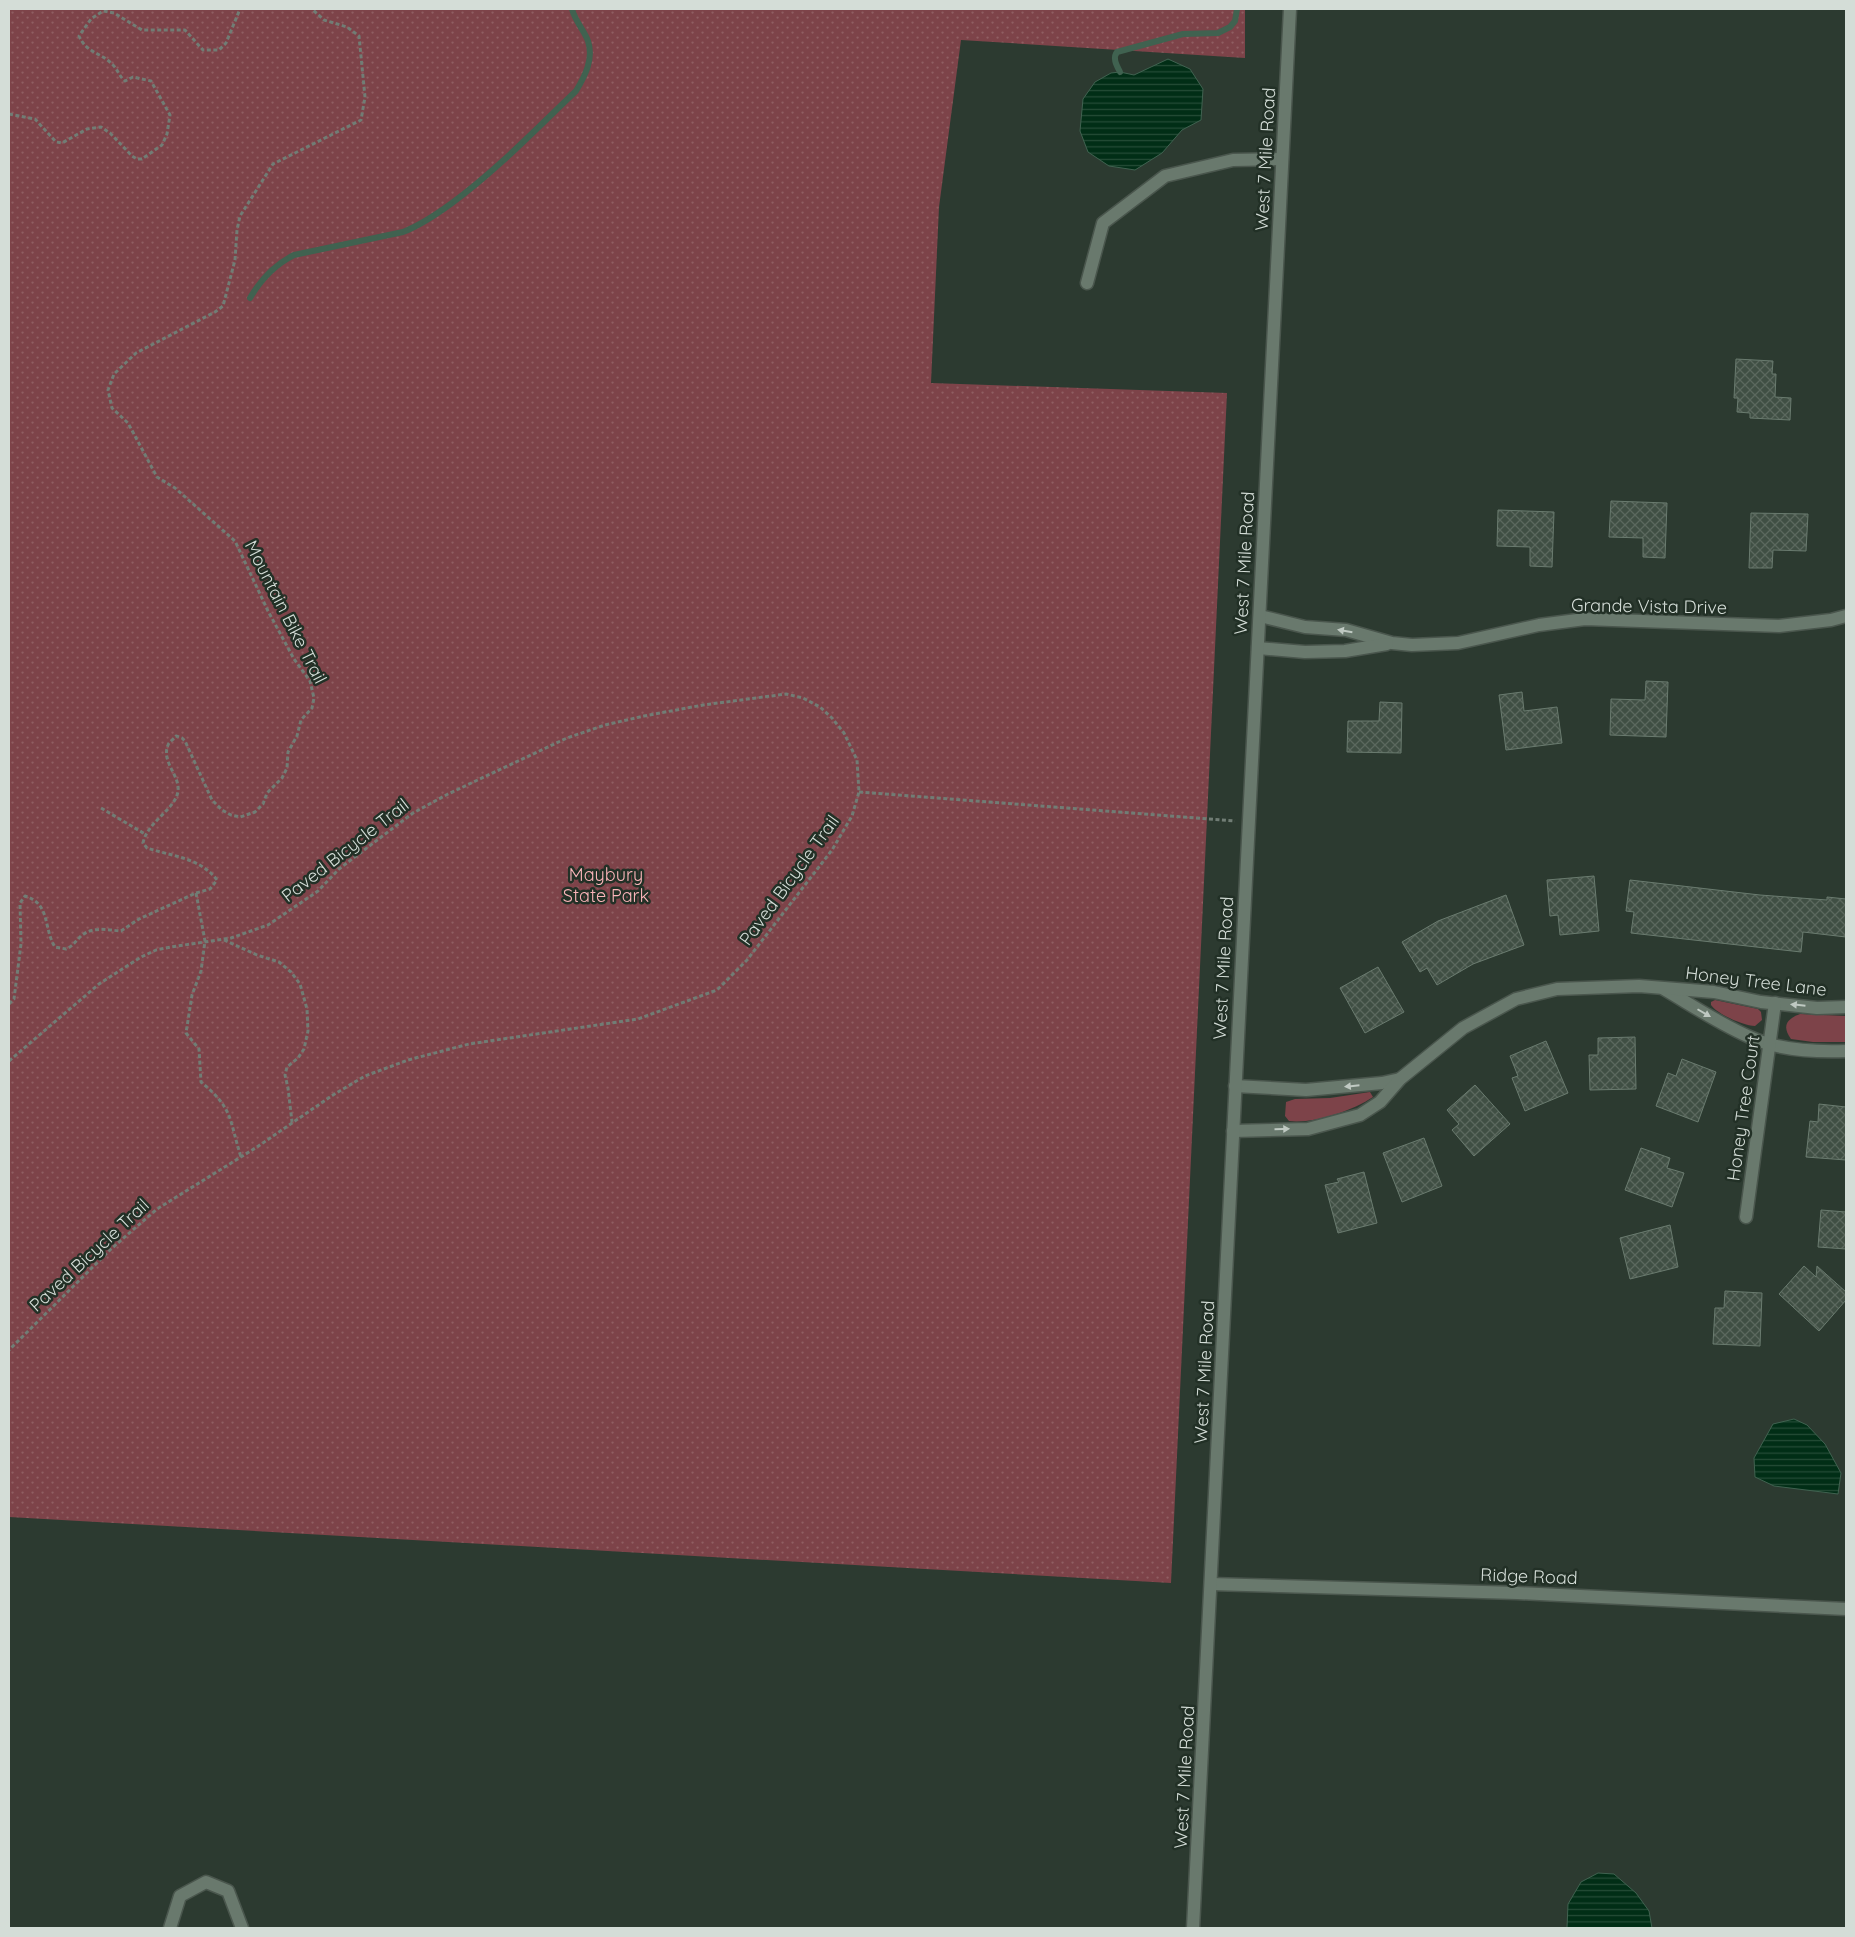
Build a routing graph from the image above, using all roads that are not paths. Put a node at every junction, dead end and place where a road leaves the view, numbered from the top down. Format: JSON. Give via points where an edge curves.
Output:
{"nodes":[{"id":1,"x":1290,"y":9,"type":"edge"},
{"id":2,"x":1282,"y":159,"type":"junction"},
{"id":3,"x":1087,"y":283,"type":"dead end"},
{"id":4,"x":1260,"y":616,"type":"junction"},
{"id":5,"x":1846,"y":616,"type":"edge"},
{"id":6,"x":1392,"y":643,"type":"junction"},
{"id":7,"x":1258,"y":648,"type":"junction"},
{"id":8,"x":1662,"y":988,"type":"junction"},
{"id":9,"x":1775,"y":1003,"type":"junction"},
{"id":10,"x":1846,"y":1007,"type":"edge"},
{"id":11,"x":1770,"y":1043,"type":"junction"},
{"id":12,"x":1846,"y":1051,"type":"edge"},
{"id":13,"x":1400,"y":1079,"type":"junction"},
{"id":14,"x":1235,"y":1086,"type":"junction"},
{"id":15,"x":1233,"y":1131,"type":"junction"},
{"id":16,"x":1746,"y":1217,"type":"dead end"},
{"id":17,"x":1211,"y":1584,"type":"junction"},
{"id":18,"x":1846,"y":1609,"type":"edge"},
{"id":19,"x":170,"y":1928,"type":"edge"},
{"id":20,"x":242,"y":1928,"type":"edge"},
{"id":21,"x":1193,"y":1928,"type":"edge"}],
"edges":[{"from":1,"to":2,"type":"street","name":"West 7 Mile Road"},
{"from":2,"to":3,"type":"street","via":[[1233,160],[1166,176],[1103,223]]},
{"from":2,"to":4,"type":"street","name":"West 7 Mile Road"},
{"from":6,"to":4,"type":"street","name":"Grande Vista Drive","one_way":true,"via":[[1346,630],[1305,627]]},
{"from":4,"to":7,"type":"street","name":"West 7 Mile Road"},
{"from":5,"to":6,"type":"street","name":"Grande Vista Drive","via":[[1779,626],[1585,619],[1539,625],[1458,643]]},
{"from":6,"to":7,"type":"street","name":"Grande Vista Drive","via":[[1345,652]]},
{"from":7,"to":14,"type":"street","name":"West 7 Mile Road"},
{"from":8,"to":9,"type":"street","name":"Honey Tree Lane","via":[[1714,992]]},
{"from":8,"to":11,"type":"street","name":"Honey Tree Lane","one_way":true,"via":[[1725,1025],[1753,1039]]},
{"from":8,"to":13,"type":"street","name":"Honey Tree Lane","via":[[1557,989],[1516,999],[1463,1028]]},
{"from":10,"to":9,"type":"street","name":"Honey Tree Lane","one_way":true,"via":[[1817,1008]]},
{"from":9,"to":11,"type":"street","name":"Honey Tree Court"},
{"from":11,"to":12,"type":"street","name":"Honey Tree Lane","via":[[1798,1050]]},
{"from":11,"to":16,"type":"street","name":"Honey Tree Court"},
{"from":13,"to":14,"type":"street","name":"Honey Tree Lane","one_way":true,"via":[[1306,1090]]},
{"from":15,"to":13,"type":"street","name":"Honey Tree Lane","one_way":true,"via":[[1308,1129],[1360,1115],[1380,1102]]},
{"from":14,"to":15,"type":"street","name":"West 7 Mile Road"},
{"from":15,"to":17,"type":"street","name":"West 7 Mile Road"},
{"from":17,"to":18,"type":"street","name":"Ridge Road","via":[[1517,1593]]},
{"from":17,"to":21,"type":"street","name":"West 7 Mile Road"},
{"from":19,"to":20,"type":"street","via":[[180,1896],[206,1882],[228,1891]]}]}
